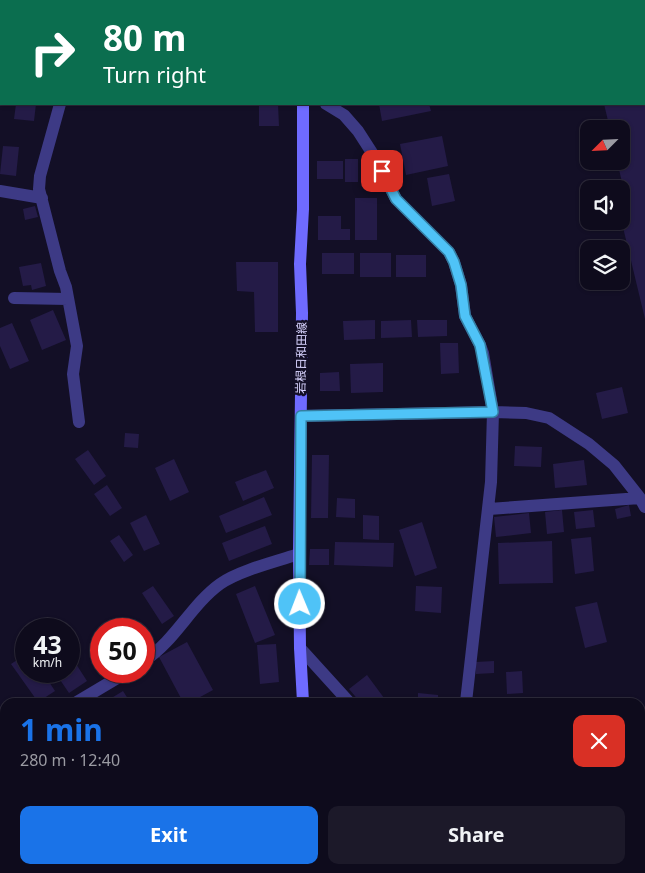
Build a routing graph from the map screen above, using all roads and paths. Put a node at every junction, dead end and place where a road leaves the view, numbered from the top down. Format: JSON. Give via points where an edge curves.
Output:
{"nodes":[{"id":1,"x":60,"y":105,"type":"edge"},
{"id":2,"x":303,"y":105,"type":"edge"},
{"id":3,"x":328,"y":105,"type":"edge"},
{"id":4,"x":0,"y":191,"type":"edge"},
{"id":5,"x":42,"y":198,"type":"junction"},
{"id":6,"x":14,"y":298,"type":"dead end"},
{"id":7,"x":68,"y":299,"type":"junction"},
{"id":8,"x":493,"y":412,"type":"junction"},
{"id":9,"x":301,"y":416,"type":"junction"},
{"id":10,"x":79,"y":422,"type":"dead end"},
{"id":11,"x":642,"y":502,"type":"edge"},
{"id":12,"x":489,"y":510,"type":"junction"},
{"id":13,"x":299,"y":554,"type":"junction"},
{"id":14,"x":300,"y":648,"type":"junction"},
{"id":15,"x":155,"y":653,"type":"edge"},
{"id":16,"x":109,"y":683,"type":"edge"},
{"id":17,"x":84,"y":698,"type":"edge"},
{"id":18,"x":303,"y":698,"type":"edge"},
{"id":19,"x":345,"y":698,"type":"edge"},
{"id":20,"x":466,"y":698,"type":"edge"}],
"edges":[{"from":1,"to":5,"type":"street","via":[[40,176]]},
{"from":2,"to":9,"type":"main road","name":"岩根日和田線"},
{"from":3,"to":8,"type":"street","via":[[344,115],[358,131],[396,199],[449,252],[461,285],[465,316],[480,345]]},
{"from":4,"to":5,"type":"street"},
{"from":5,"to":7,"type":"street"},
{"from":6,"to":7,"type":"street"},
{"from":7,"to":10,"type":"street","via":[[77,346],[73,374]]},
{"from":8,"to":9,"type":"street"},
{"from":8,"to":11,"type":"street","via":[[549,418],[614,465]]},
{"from":8,"to":12,"type":"street"},
{"from":9,"to":13,"type":"main road","name":"岩根日和田線"},
{"from":11,"to":12,"type":"street"},
{"from":12,"to":20,"type":"street"},
{"from":13,"to":14,"type":"main road","name":"岩根日和田線"},
{"from":13,"to":15,"type":"street","via":[[221,583]]},
{"from":14,"to":18,"type":"main road","name":"岩根日和田線"},
{"from":14,"to":19,"type":"street"},
{"from":16,"to":17,"type":"street"}]}
